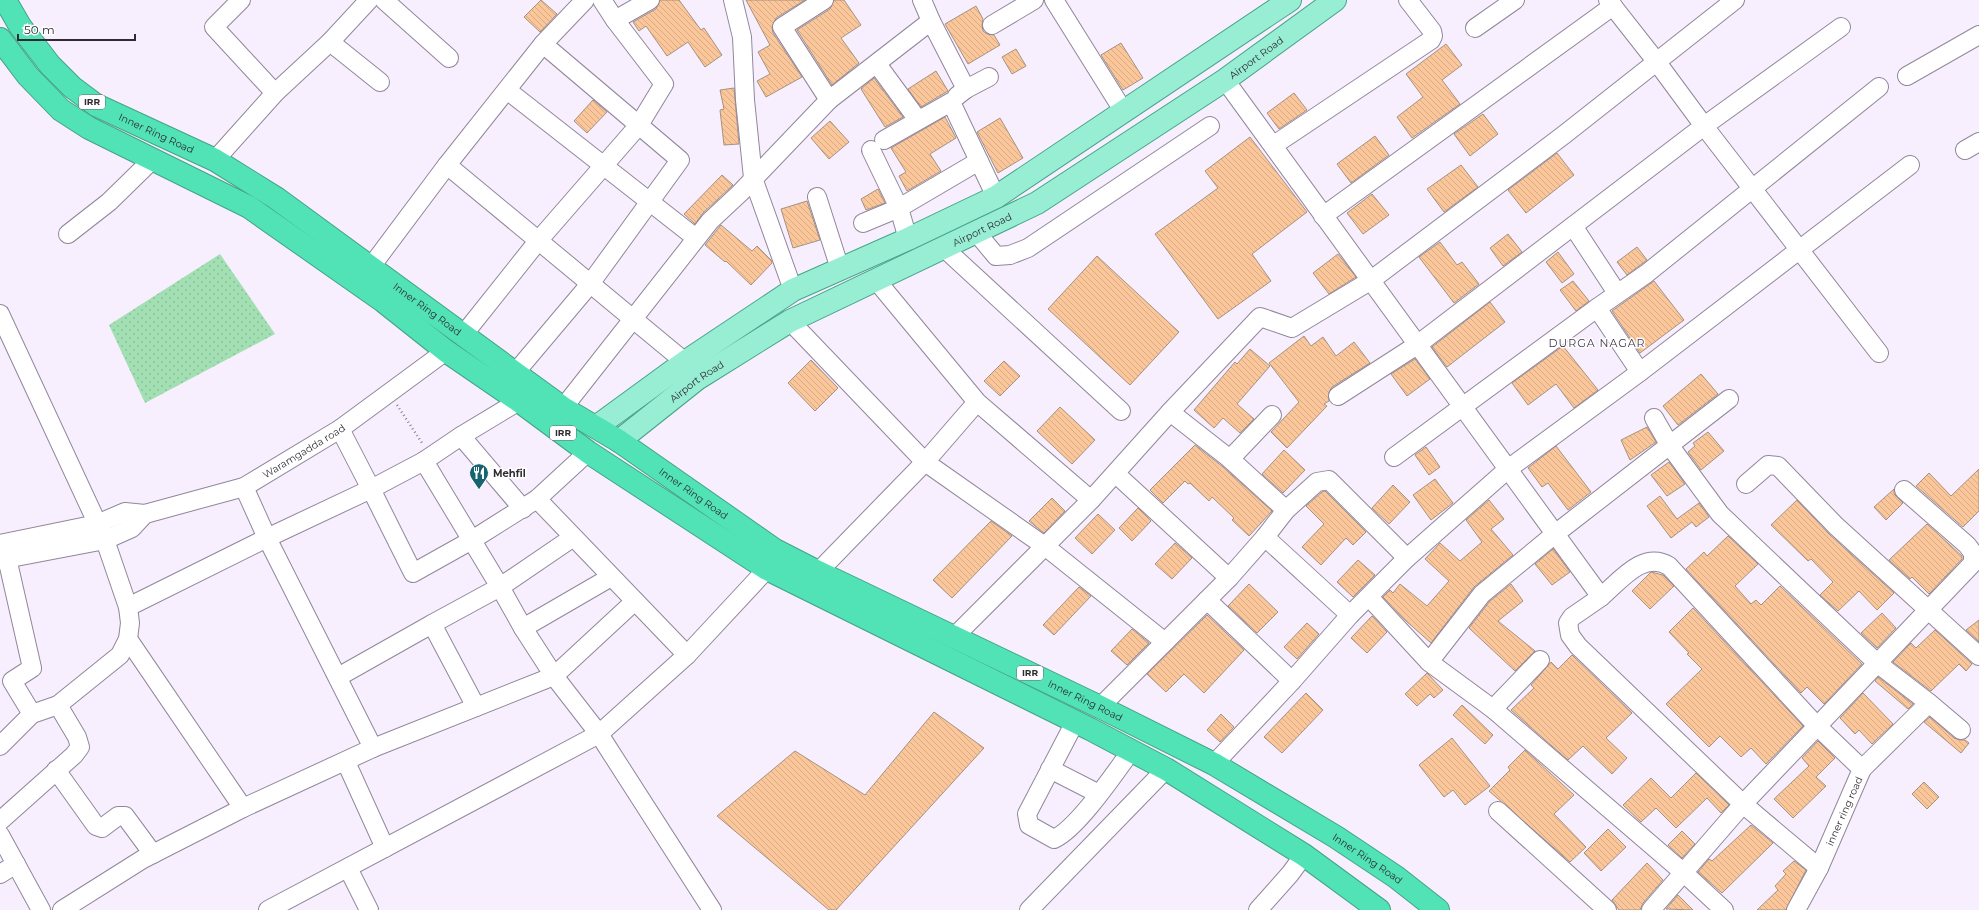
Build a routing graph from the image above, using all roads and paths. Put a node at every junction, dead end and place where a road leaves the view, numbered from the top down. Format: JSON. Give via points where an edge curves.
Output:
{"nodes":[{"id":1,"x":5,"y":0,"type":"edge"},
{"id":2,"x":241,"y":0,"type":"edge"},
{"id":3,"x":369,"y":0,"type":"edge"},
{"id":4,"x":384,"y":0,"type":"edge"},
{"id":5,"x":585,"y":0,"type":"edge"},
{"id":6,"x":602,"y":0,"type":"edge"},
{"id":7,"x":650,"y":0,"type":"edge"},
{"id":8,"x":733,"y":0,"type":"edge"},
{"id":9,"x":824,"y":0,"type":"edge"},
{"id":10,"x":922,"y":0,"type":"edge"},
{"id":11,"x":1034,"y":0,"type":"edge"},
{"id":12,"x":1054,"y":0,"type":"edge"},
{"id":13,"x":1290,"y":0,"type":"edge"},
{"id":14,"x":1335,"y":0,"type":"edge"},
{"id":15,"x":1408,"y":0,"type":"edge"},
{"id":16,"x":1515,"y":0,"type":"edge"},
{"id":17,"x":1735,"y":0,"type":"edge"},
{"id":18,"x":1610,"y":3,"type":"edge"},
{"id":19,"x":615,"y":20,"type":"junction"},
{"id":20,"x":931,"y":21,"type":"junction"},
{"id":21,"x":992,"y":25,"type":"dead end"},
{"id":22,"x":1841,"y":26,"type":"dead end"},
{"id":23,"x":1475,"y":28,"type":"dead end"},
{"id":24,"x":1979,"y":35,"type":"edge"},
{"id":25,"x":0,"y":39,"type":"edge"},
{"id":26,"x":330,"y":42,"type":"junction"},
{"id":27,"x":543,"y":44,"type":"junction"},
{"id":28,"x":1209,"y":56,"type":"junction"},
{"id":29,"x":449,"y":58,"type":"dead end"},
{"id":30,"x":1656,"y":61,"type":"junction"},
{"id":31,"x":877,"y":64,"type":"junction"},
{"id":32,"x":1907,"y":76,"type":"dead end"},
{"id":33,"x":989,"y":77,"type":"dead end"},
{"id":34,"x":1225,"y":80,"type":"junction"},
{"id":35,"x":380,"y":82,"type":"dead end"},
{"id":36,"x":1878,"y":87,"type":"dead end"},
{"id":37,"x":966,"y":89,"type":"junction"},
{"id":38,"x":507,"y":90,"type":"junction"},
{"id":39,"x":275,"y":93,"type":"junction"},
{"id":40,"x":829,"y":100,"type":"junction"},
{"id":41,"x":950,"y":102,"type":"junction"},
{"id":42,"x":1124,"y":112,"type":"junction"},
{"id":43,"x":918,"y":120,"type":"junction"},
{"id":44,"x":639,"y":126,"type":"junction"},
{"id":45,"x":1210,"y":126,"type":"dead end"},
{"id":46,"x":1704,"y":126,"type":"junction"},
{"id":47,"x":1274,"y":145,"type":"junction"},
{"id":48,"x":153,"y":159,"type":"junction"},
{"id":49,"x":215,"y":160,"type":"junction"},
{"id":50,"x":979,"y":161,"type":"junction"},
{"id":51,"x":447,"y":164,"type":"junction"},
{"id":52,"x":1910,"y":165,"type":"dead end"},
{"id":53,"x":604,"y":166,"type":"junction"},
{"id":54,"x":754,"y":178,"type":"junction"},
{"id":55,"x":1753,"y":188,"type":"junction"},
{"id":56,"x":817,"y":197,"type":"dead end"},
{"id":57,"x":996,"y":197,"type":"junction"},
{"id":58,"x":650,"y":202,"type":"junction"},
{"id":59,"x":289,"y":207,"type":"junction"},
{"id":60,"x":899,"y":208,"type":"junction"},
{"id":61,"x":1323,"y":216,"type":"junction"},
{"id":62,"x":863,"y":223,"type":"dead end"},
{"id":63,"x":275,"y":225,"type":"junction"},
{"id":64,"x":1574,"y":226,"type":"junction"},
{"id":65,"x":976,"y":232,"type":"junction"},
{"id":66,"x":68,"y":234,"type":"dead end"},
{"id":67,"x":696,"y":238,"type":"junction"},
{"id":68,"x":908,"y":239,"type":"junction"},
{"id":69,"x":538,"y":241,"type":"junction"},
{"id":70,"x":944,"y":248,"type":"junction"},
{"id":71,"x":1799,"y":249,"type":"junction"},
{"id":72,"x":370,"y":268,"type":"junction"},
{"id":73,"x":840,"y":269,"type":"junction"},
{"id":74,"x":876,"y":280,"type":"junction"},
{"id":75,"x":1370,"y":281,"type":"junction"},
{"id":76,"x":590,"y":284,"type":"junction"},
{"id":77,"x":793,"y":290,"type":"junction"},
{"id":78,"x":1617,"y":293,"type":"junction"},
{"id":79,"x":1597,"y":308,"type":"junction"},
{"id":80,"x":0,"y":314,"type":"edge"},
{"id":81,"x":632,"y":319,"type":"junction"},
{"id":82,"x":790,"y":321,"type":"junction"},
{"id":83,"x":464,"y":334,"type":"junction"},
{"id":84,"x":4,"y":336,"type":"edge"},
{"id":85,"x":1417,"y":345,"type":"junction"},
{"id":86,"x":446,"y":351,"type":"junction"},
{"id":87,"x":1879,"y":353,"type":"dead end"},
{"id":88,"x":686,"y":362,"type":"junction"},
{"id":89,"x":1640,"y":372,"type":"junction"},
{"id":90,"x":515,"y":373,"type":"junction"},
{"id":91,"x":389,"y":393,"type":"junction"},
{"id":92,"x":1338,"y":396,"type":"dead end"},
{"id":93,"x":1729,"y":398,"type":"dead end"},
{"id":94,"x":519,"y":401,"type":"junction"},
{"id":95,"x":977,"y":402,"type":"junction"},
{"id":96,"x":1462,"y":405,"type":"junction"},
{"id":97,"x":563,"y":408,"type":"junction"},
{"id":98,"x":1122,"y":411,"type":"dead end"},
{"id":99,"x":1170,"y":412,"type":"junction"},
{"id":100,"x":1272,"y":415,"type":"dead end"},
{"id":101,"x":1654,"y":418,"type":"dead end"},
{"id":102,"x":596,"y":427,"type":"junction"},
{"id":103,"x":340,"y":429,"type":"junction"},
{"id":104,"x":460,"y":436,"type":"junction"},
{"id":105,"x":619,"y":441,"type":"junction"},
{"id":106,"x":1670,"y":446,"type":"junction"},
{"id":107,"x":588,"y":452,"type":"junction"},
{"id":108,"x":1394,"y":457,"type":"dead end"},
{"id":109,"x":428,"y":459,"type":"junction"},
{"id":110,"x":1230,"y":459,"type":"junction"},
{"id":111,"x":925,"y":462,"type":"junction"},
{"id":112,"x":1508,"y":469,"type":"junction"},
{"id":113,"x":1116,"y":474,"type":"junction"},
{"id":114,"x":1746,"y":484,"type":"dead end"},
{"id":115,"x":244,"y":487,"type":"junction"},
{"id":116,"x":371,"y":489,"type":"junction"},
{"id":117,"x":1904,"y":490,"type":"dead end"},
{"id":118,"x":1091,"y":500,"type":"junction"},
{"id":119,"x":530,"y":504,"type":"junction"},
{"id":120,"x":1286,"y":510,"type":"junction"},
{"id":121,"x":101,"y":532,"type":"junction"},
{"id":122,"x":1555,"y":534,"type":"junction"},
{"id":123,"x":1265,"y":537,"type":"junction"},
{"id":124,"x":267,"y":538,"type":"junction"},
{"id":125,"x":572,"y":538,"type":"junction"},
{"id":126,"x":472,"y":540,"type":"junction"},
{"id":127,"x":1046,"y":547,"type":"junction"},
{"id":128,"x":2,"y":554,"type":"edge"},
{"id":129,"x":1407,"y":558,"type":"junction"},
{"id":130,"x":767,"y":570,"type":"junction"},
{"id":131,"x":818,"y":572,"type":"junction"},
{"id":132,"x":611,"y":577,"type":"junction"},
{"id":133,"x":1229,"y":578,"type":"junction"},
{"id":134,"x":500,"y":587,"type":"junction"},
{"id":135,"x":1369,"y":597,"type":"junction"},
{"id":136,"x":1601,"y":597,"type":"junction"},
{"id":137,"x":1207,"y":600,"type":"junction"},
{"id":138,"x":635,"y":601,"type":"junction"},
{"id":139,"x":128,"y":607,"type":"junction"},
{"id":140,"x":1928,"y":609,"type":"junction"},
{"id":141,"x":1350,"y":615,"type":"junction"},
{"id":142,"x":432,"y":624,"type":"junction"},
{"id":143,"x":523,"y":628,"type":"junction"},
{"id":144,"x":954,"y":637,"type":"junction"},
{"id":145,"x":128,"y":639,"type":"junction"},
{"id":146,"x":1165,"y":642,"type":"junction"},
{"id":147,"x":687,"y":655,"type":"junction"},
{"id":148,"x":1979,"y":656,"type":"edge"},
{"id":149,"x":1540,"y":660,"type":"dead end"},
{"id":150,"x":1429,"y":662,"type":"junction"},
{"id":151,"x":1877,"y":663,"type":"junction"},
{"id":152,"x":554,"y":676,"type":"junction"},
{"id":153,"x":338,"y":677,"type":"junction"},
{"id":154,"x":1292,"y":681,"type":"junction"},
{"id":155,"x":1929,"y":703,"type":"junction"},
{"id":156,"x":58,"y":705,"type":"junction"},
{"id":157,"x":476,"y":707,"type":"junction"},
{"id":158,"x":1100,"y":707,"type":"junction"},
{"id":159,"x":1493,"y":709,"type":"junction"},
{"id":160,"x":32,"y":714,"type":"junction"},
{"id":161,"x":1075,"y":722,"type":"junction"},
{"id":162,"x":1816,"y":725,"type":"junction"},
{"id":163,"x":1961,"y":730,"type":"dead end"},
{"id":164,"x":599,"y":734,"type":"junction"},
{"id":165,"x":0,"y":746,"type":"edge"},
{"id":166,"x":373,"y":748,"type":"junction"},
{"id":167,"x":1131,"y":751,"type":"junction"},
{"id":168,"x":346,"y":762,"type":"junction"},
{"id":169,"x":1214,"y":764,"type":"junction"},
{"id":170,"x":1050,"y":769,"type":"junction"},
{"id":171,"x":1166,"y":769,"type":"junction"},
{"id":172,"x":56,"y":770,"type":"junction"},
{"id":173,"x":1862,"y":770,"type":"junction"},
{"id":174,"x":1099,"y":794,"type":"junction"},
{"id":175,"x":1743,"y":804,"type":"junction"},
{"id":176,"x":243,"y":808,"type":"junction"},
{"id":177,"x":1498,"y":811,"type":"dead end"},
{"id":178,"x":0,"y":821,"type":"edge"},
{"id":179,"x":0,"y":835,"type":"edge"},
{"id":180,"x":385,"y":848,"type":"junction"},
{"id":181,"x":153,"y":854,"type":"junction"},
{"id":182,"x":1304,"y":855,"type":"junction"},
{"id":183,"x":16,"y":864,"type":"junction"},
{"id":184,"x":348,"y":868,"type":"junction"},
{"id":185,"x":1819,"y":868,"type":"junction"},
{"id":186,"x":1684,"y":873,"type":"junction"},
{"id":187,"x":0,"y":874,"type":"edge"},
{"id":188,"x":288,"y":905,"type":"edge"},
{"id":189,"x":41,"y":910,"type":"edge"},
{"id":190,"x":62,"y":910,"type":"edge"},
{"id":191,"x":268,"y":910,"type":"edge"},
{"id":192,"x":370,"y":910,"type":"edge"},
{"id":193,"x":712,"y":910,"type":"edge"},
{"id":194,"x":1029,"y":910,"type":"edge"},
{"id":195,"x":1258,"y":910,"type":"edge"},
{"id":196,"x":1378,"y":910,"type":"edge"},
{"id":197,"x":1438,"y":910,"type":"edge"},
{"id":198,"x":1607,"y":910,"type":"edge"},
{"id":199,"x":1651,"y":910,"type":"edge"},
{"id":200,"x":1724,"y":910,"type":"edge"},
{"id":201,"x":1796,"y":910,"type":"edge"}],
"edges":[{"from":1,"to":49,"type":"highway","name":"Inner Ring Road","number":"IRR","via":[[20,26],[50,65],[72,88],[96,105]]},
{"from":2,"to":39,"type":"street","via":[[214,27]]},
{"from":3,"to":26,"type":"street"},
{"from":4,"to":29,"type":"street"},
{"from":5,"to":27,"type":"street"},
{"from":6,"to":19,"type":"street"},
{"from":7,"to":19,"type":"street"},
{"from":8,"to":54,"type":"street","via":[[742,37],[745,100]]},
{"from":9,"to":40,"type":"street","via":[[782,27]]},
{"from":10,"to":20,"type":"street"},
{"from":11,"to":21,"type":"street"},
{"from":12,"to":42,"type":"street"},
{"from":13,"to":28,"type":"main road"},
{"from":14,"to":34,"type":"main road","name":"Airport Road"},
{"from":15,"to":47,"type":"street","via":[[1432,31],[1431,40]]},
{"from":16,"to":23,"type":"street"},
{"from":17,"to":30,"type":"street"},
{"from":18,"to":30,"type":"street"},
{"from":18,"to":61,"type":"street"},
{"from":19,"to":44,"type":"street","via":[[664,84]]},
{"from":20,"to":31,"type":"street"},
{"from":20,"to":37,"type":"street"},
{"from":22,"to":46,"type":"street"},
{"from":24,"to":32,"type":"street"},
{"from":25,"to":48,"type":"highway","name":"Inner Ring Road","number":"IRR","via":[[28,76],[61,110],[89,128]]},
{"from":26,"to":35,"type":"street"},
{"from":26,"to":39,"type":"street"},
{"from":27,"to":38,"type":"street"},
{"from":27,"to":44,"type":"street"},
{"from":28,"to":34,"type":"main road"},
{"from":28,"to":42,"type":"main road"},
{"from":30,"to":46,"type":"street"},
{"from":30,"to":75,"type":"street","via":[[1565,134]]},
{"from":31,"to":40,"type":"street"},
{"from":31,"to":43,"type":"street"},
{"from":33,"to":37,"type":"street"},
{"from":34,"to":47,"type":"street"},
{"from":34,"to":65,"type":"main road","name":"Airport Road","via":[[1037,203]]},
{"from":36,"to":55,"type":"street"},
{"from":37,"to":41,"type":"street"},
{"from":38,"to":51,"type":"street"},
{"from":38,"to":53,"type":"street"},
{"from":39,"to":49,"type":"street"},
{"from":40,"to":54,"type":"street"},
{"from":41,"to":43,"type":"street"},
{"from":41,"to":50,"type":"street"},
{"from":42,"to":57,"type":"main road"},
{"from":43,"to":60,"type":"street","via":[[877,145]]},
{"from":44,"to":53,"type":"street"},
{"from":44,"to":58,"type":"street","via":[[680,160]]},
{"from":45,"to":65,"type":"street","via":[[1028,248],[1010,255],[996,256]]},
{"from":46,"to":55,"type":"street"},
{"from":46,"to":64,"type":"street"},
{"from":47,"to":61,"type":"street"},
{"from":48,"to":63,"type":"highway","name":"Inner Ring Road","number":"IRR","via":[[249,207]]},
{"from":48,"to":66,"type":"street","via":[[109,202]]},
{"from":49,"to":59,"type":"highway","name":"Inner Ring Road","number":"IRR"},
{"from":50,"to":57,"type":"street"},
{"from":50,"to":60,"type":"street"},
{"from":51,"to":69,"type":"street"},
{"from":51,"to":72,"type":"street"},
{"from":52,"to":71,"type":"street"},
{"from":53,"to":58,"type":"street"},
{"from":53,"to":69,"type":"street"},
{"from":54,"to":67,"type":"street"},
{"from":54,"to":77,"type":"street"},
{"from":55,"to":71,"type":"street"},
{"from":55,"to":78,"type":"street","via":[[1646,274]]},
{"from":56,"to":73,"type":"street"},
{"from":57,"to":68,"type":"main road"},
{"from":58,"to":67,"type":"street"},
{"from":58,"to":76,"type":"street"},
{"from":59,"to":63,"type":"highway"},
{"from":59,"to":72,"type":"highway","name":"Inner Ring Road","number":"IRR"},
{"from":60,"to":62,"type":"street"},
{"from":60,"to":68,"type":"street"},
{"from":61,"to":75,"type":"street"},
{"from":63,"to":86,"type":"highway","name":"Inner Ring Road","number":"IRR","via":[[383,301]]},
{"from":64,"to":78,"type":"street"},
{"from":64,"to":85,"type":"street"},
{"from":65,"to":70,"type":"main road","name":"Airport Road"},
{"from":67,"to":81,"type":"street"},
{"from":68,"to":73,"type":"main road"},
{"from":69,"to":76,"type":"street"},
{"from":69,"to":83,"type":"street"},
{"from":70,"to":74,"type":"main road","name":"Airport Road"},
{"from":70,"to":98,"type":"street"},
{"from":71,"to":87,"type":"street"},
{"from":71,"to":89,"type":"street"},
{"from":72,"to":83,"type":"highway","name":"Inner Ring Road","number":"IRR"},
{"from":73,"to":77,"type":"main road"},
{"from":74,"to":82,"type":"main road","name":"Airport Road"},
{"from":74,"to":95,"type":"street"},
{"from":75,"to":85,"type":"street"},
{"from":75,"to":99,"type":"street","via":[[1292,328],[1260,317]]},
{"from":76,"to":81,"type":"street"},
{"from":76,"to":90,"type":"street"},
{"from":77,"to":88,"type":"main road"},
{"from":78,"to":79,"type":"street"},
{"from":79,"to":89,"type":"street"},
{"from":79,"to":96,"type":"street"},
{"from":80,"to":84,"type":"street"},
{"from":81,"to":88,"type":"street"},
{"from":81,"to":97,"type":"street"},
{"from":82,"to":105,"type":"main road","name":"Airport Road","via":[[697,379]]},
{"from":82,"to":111,"type":"street"},
{"from":83,"to":90,"type":"highway","name":"Inner Ring Road","number":"IRR"},
{"from":84,"to":121,"type":"street"},
{"from":85,"to":92,"type":"street"},
{"from":85,"to":96,"type":"street"},
{"from":86,"to":91,"type":"street","name":"Waramgadda road"},
{"from":86,"to":94,"type":"highway","name":"Inner Ring Road","number":"IRR"},
{"from":88,"to":102,"type":"main road"},
{"from":89,"to":112,"type":"street"},
{"from":90,"to":97,"type":"highway","name":"Inner Ring Road","number":"IRR"},
{"from":91,"to":103,"type":"street","name":"Waramgadda road"},
{"from":91,"to":109,"type":"path"},
{"from":93,"to":106,"type":"street"},
{"from":94,"to":104,"type":"street"},
{"from":94,"to":107,"type":"highway","name":"Inner Ring Road","number":"IRR"},
{"from":95,"to":111,"type":"street"},
{"from":95,"to":118,"type":"street"},
{"from":96,"to":108,"type":"street"},
{"from":96,"to":112,"type":"street"},
{"from":97,"to":102,"type":"highway","name":"Inner Ring Road","number":"IRR"},
{"from":99,"to":110,"type":"street"},
{"from":99,"to":113,"type":"street"},
{"from":100,"to":110,"type":"street"},
{"from":101,"to":106,"type":"street"},
{"from":102,"to":105,"type":"highway","name":"Inner Ring Road","number":"IRR"},
{"from":103,"to":115,"type":"street","name":"Waramgadda road"},
{"from":103,"to":116,"type":"street"},
{"from":104,"to":109,"type":"street"},
{"from":104,"to":119,"type":"street"},
{"from":105,"to":131,"type":"highway","name":"Inner Ring Road","number":"IRR","via":[[776,550]]},
{"from":106,"to":122,"type":"street"},
{"from":106,"to":151,"type":"street","via":[[1720,514]]},
{"from":107,"to":119,"type":"street"},
{"from":107,"to":130,"type":"highway","name":"Inner Ring Road","number":"IRR"},
{"from":109,"to":116,"type":"street"},
{"from":109,"to":126,"type":"street"},
{"from":110,"to":120,"type":"street"},
{"from":111,"to":127,"type":"street"},
{"from":111,"to":131,"type":"street"},
{"from":112,"to":122,"type":"street"},
{"from":112,"to":129,"type":"street"},
{"from":113,"to":118,"type":"street"},
{"from":113,"to":133,"type":"street"},
{"from":114,"to":140,"type":"street","via":[[1768,465],[1778,466],[1836,526]]},
{"from":115,"to":121,"type":"street","name":"Waramgadda road","via":[[144,514],[132,528]]},
{"from":115,"to":124,"type":"street"},
{"from":116,"to":124,"type":"street"},
{"from":116,"to":126,"type":"street","via":[[413,573]]},
{"from":117,"to":140,"type":"street","via":[[1973,553],[1973,563]]},
{"from":118,"to":127,"type":"street"},
{"from":119,"to":125,"type":"street"},
{"from":119,"to":126,"type":"street"},
{"from":120,"to":123,"type":"street"},
{"from":120,"to":129,"type":"street","via":[[1317,482],[1329,480]]},
{"from":121,"to":128,"type":"street","name":"Waramgadda road"},
{"from":121,"to":139,"type":"street"},
{"from":122,"to":136,"type":"street"},
{"from":122,"to":150,"type":"street","via":[[1482,594]]},
{"from":123,"to":133,"type":"street"},
{"from":123,"to":141,"type":"street"},
{"from":124,"to":139,"type":"street"},
{"from":124,"to":153,"type":"street"},
{"from":125,"to":132,"type":"street"},
{"from":125,"to":134,"type":"street"},
{"from":126,"to":134,"type":"street"},
{"from":127,"to":144,"type":"street"},
{"from":127,"to":146,"type":"street"},
{"from":128,"to":160,"type":"street","via":[[32,668],[12,681]]},
{"from":129,"to":135,"type":"street"},
{"from":130,"to":147,"type":"street"},
{"from":130,"to":161,"type":"highway","name":"Inner Ring Road","number":"IRR"},
{"from":131,"to":144,"type":"highway","name":"Inner Ring Road","number":"IRR"},
{"from":132,"to":138,"type":"street"},
{"from":132,"to":143,"type":"street"},
{"from":133,"to":137,"type":"street"},
{"from":134,"to":142,"type":"street"},
{"from":134,"to":143,"type":"street"},
{"from":135,"to":141,"type":"street"},
{"from":135,"to":150,"type":"street"},
{"from":136,"to":162,"type":"street","name":"inner ring road","via":[[1641,563],[1656,560],[1663,562]]},
{"from":136,"to":175,"type":"street","name":"inner ring road","via":[[1572,617],[1568,623],[1570,635],[1578,646]]},
{"from":137,"to":146,"type":"street"},
{"from":137,"to":154,"type":"street"},
{"from":138,"to":147,"type":"street"},
{"from":138,"to":152,"type":"street"},
{"from":139,"to":145,"type":"street"},
{"from":140,"to":148,"type":"street"},
{"from":140,"to":151,"type":"street"},
{"from":141,"to":154,"type":"street"},
{"from":142,"to":153,"type":"street"},
{"from":142,"to":157,"type":"street"},
{"from":143,"to":152,"type":"street"},
{"from":144,"to":158,"type":"highway","name":"Inner Ring Road","number":"IRR"},
{"from":145,"to":156,"type":"street","via":[[120,655]]},
{"from":145,"to":176,"type":"street"},
{"from":146,"to":158,"type":"street"},
{"from":147,"to":164,"type":"street"},
{"from":149,"to":159,"type":"street"},
{"from":150,"to":159,"type":"street"},
{"from":151,"to":155,"type":"street"},
{"from":151,"to":162,"type":"street"},
{"from":152,"to":157,"type":"street"},
{"from":152,"to":164,"type":"street"},
{"from":153,"to":166,"type":"street"},
{"from":154,"to":169,"type":"street"},
{"from":155,"to":163,"type":"street"},
{"from":155,"to":173,"type":"street"},
{"from":156,"to":160,"type":"street"},
{"from":156,"to":172,"type":"street","via":[[80,747]]},
{"from":157,"to":166,"type":"street"},
{"from":158,"to":169,"type":"highway","name":"Inner Ring Road","number":"IRR"},
{"from":159,"to":186,"type":"street"},
{"from":160,"to":165,"type":"street"},
{"from":161,"to":167,"type":"highway","name":"Inner Ring Road","number":"IRR"},
{"from":161,"to":170,"type":"street"},
{"from":162,"to":173,"type":"street","name":"inner ring road"},
{"from":162,"to":175,"type":"street"},
{"from":164,"to":180,"type":"street"},
{"from":164,"to":193,"type":"street"},
{"from":166,"to":168,"type":"street"},
{"from":167,"to":171,"type":"highway","name":"Inner Ring Road","number":"IRR"},
{"from":167,"to":174,"type":"street"},
{"from":168,"to":176,"type":"street"},
{"from":168,"to":180,"type":"street"},
{"from":169,"to":197,"type":"highway","name":"Inner Ring Road","number":"IRR","via":[[1336,837],[1396,877]]},
{"from":170,"to":174,"type":"street"},
{"from":170,"to":174,"type":"street","via":[[1026,814],[1029,825],[1054,839],[1063,835]]},
{"from":171,"to":182,"type":"highway","name":"Inner Ring Road","number":"IRR"},
{"from":171,"to":194,"type":"street"},
{"from":172,"to":178,"type":"street"},
{"from":172,"to":181,"type":"street","via":[[96,826],[102,828],[118,816],[125,816]]},
{"from":173,"to":185,"type":"street","name":"inner ring road"},
{"from":175,"to":185,"type":"street","name":"inner ring road"},
{"from":175,"to":186,"type":"street"},
{"from":176,"to":181,"type":"street"},
{"from":177,"to":198,"type":"street"},
{"from":179,"to":183,"type":"street"},
{"from":180,"to":184,"type":"street"},
{"from":181,"to":190,"type":"street"},
{"from":182,"to":195,"type":"street"},
{"from":182,"to":196,"type":"highway","name":"Inner Ring Road","number":"IRR"},
{"from":183,"to":187,"type":"street"},
{"from":183,"to":189,"type":"street"},
{"from":184,"to":188,"type":"street"},
{"from":184,"to":192,"type":"street"},
{"from":185,"to":201,"type":"street","name":"inner ring road"},
{"from":186,"to":199,"type":"street"},
{"from":186,"to":200,"type":"street"},
{"from":188,"to":191,"type":"street"}]}
